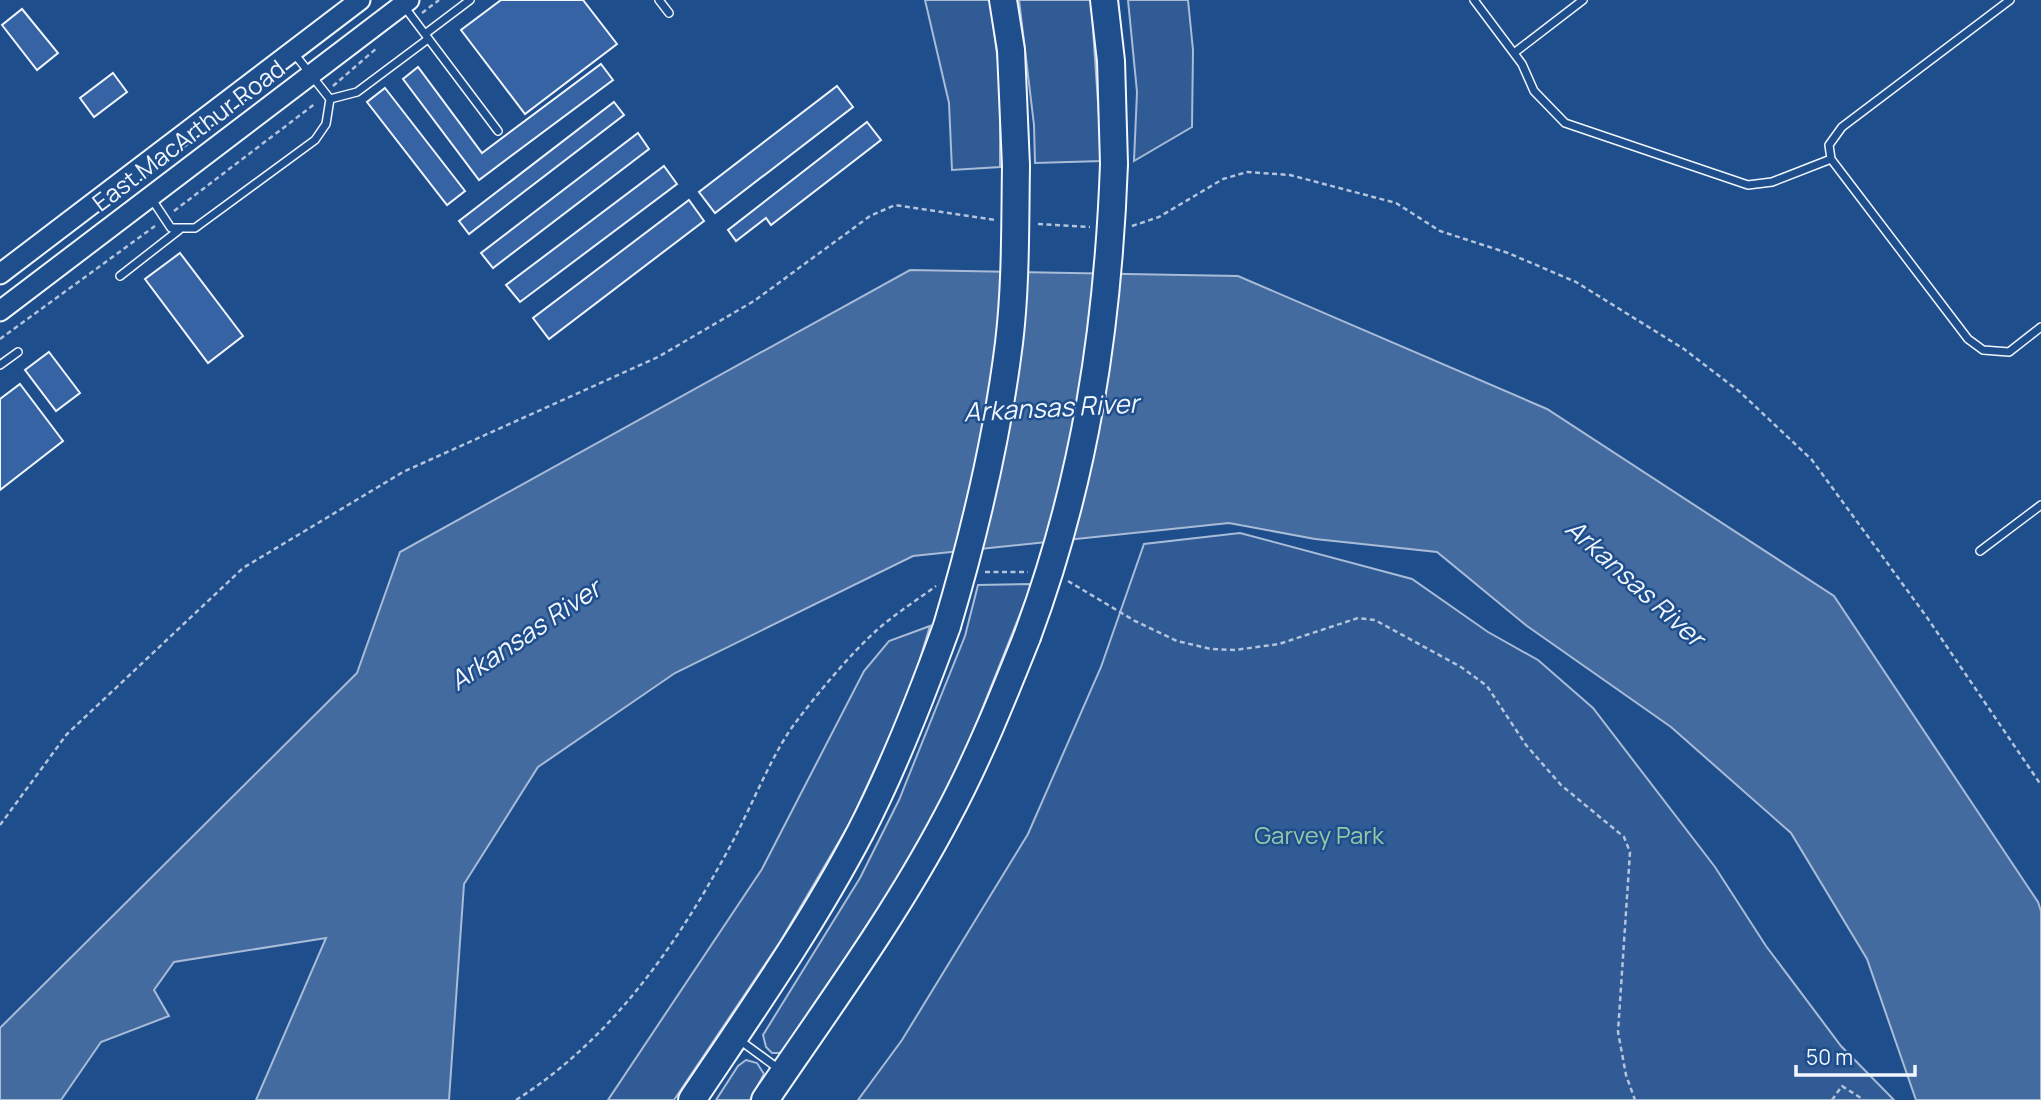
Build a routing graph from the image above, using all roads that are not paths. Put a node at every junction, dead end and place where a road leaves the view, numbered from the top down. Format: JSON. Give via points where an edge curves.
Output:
{"nodes":[{"id":1,"x":360,"y":0,"type":"edge"},
{"id":2,"x":470,"y":0,"type":"edge"},
{"id":3,"x":659,"y":0,"type":"edge"},
{"id":4,"x":1003,"y":0,"type":"edge"},
{"id":5,"x":1104,"y":0,"type":"edge"},
{"id":6,"x":1474,"y":0,"type":"edge"},
{"id":7,"x":1583,"y":0,"type":"edge"},
{"id":8,"x":2010,"y":0,"type":"edge"},
{"id":9,"x":408,"y":8,"type":"edge"},
{"id":10,"x":669,"y":13,"type":"dead end"},
{"id":11,"x":426,"y":36,"type":"junction"},
{"id":12,"x":292,"y":51,"type":"junction"},
{"id":13,"x":1514,"y":53,"type":"junction"},
{"id":14,"x":310,"y":75,"type":"junction"},
{"id":15,"x":328,"y":96,"type":"junction"},
{"id":16,"x":498,"y":131,"type":"dead end"},
{"id":17,"x":1831,"y":159,"type":"junction"},
{"id":18,"x":149,"y":197,"type":"junction"},
{"id":19,"x":179,"y":230,"type":"junction"},
{"id":20,"x":0,"y":274,"type":"edge"},
{"id":21,"x":120,"y":275,"type":"dead end"},
{"id":22,"x":0,"y":311,"type":"edge"},
{"id":23,"x":2041,"y":327,"type":"edge"},
{"id":24,"x":18,"y":352,"type":"dead end"},
{"id":25,"x":0,"y":365,"type":"edge"},
{"id":26,"x":2041,"y":505,"type":"edge"},
{"id":27,"x":1980,"y":551,"type":"dead end"},
{"id":28,"x":735,"y":1036,"type":"junction"},
{"id":29,"x":784,"y":1072,"type":"junction"},
{"id":30,"x":692,"y":1100,"type":"edge"},
{"id":31,"x":765,"y":1100,"type":"edge"}],
"edges":[{"from":1,"to":12,"type":"street","name":"East MacArthur Road"},
{"from":2,"to":11,"type":"lane"},
{"from":3,"to":10,"type":"lane"},
{"from":4,"to":28,"type":"highway","bridge":true,"via":[[1011,50],[1016,166],[1009,340],[979,517],[947,626],[893,765],[826,894]]},
{"from":5,"to":29,"type":"highway","bridge":true,"via":[[1114,164],[1111,251],[1089,420],[1052,570],[1000,705],[948,816],[912,880]]},
{"from":6,"to":13,"type":"lane"},
{"from":7,"to":13,"type":"lane"},
{"from":8,"to":17,"type":"lane","via":[[1842,127],[1829,145]]},
{"from":9,"to":11,"type":"lane"},
{"from":9,"to":14,"type":"street","name":"East MacArthur Road"},
{"from":11,"to":15,"type":"lane","via":[[357,92]]},
{"from":11,"to":16,"type":"lane"},
{"from":12,"to":14,"type":"lane"},
{"from":12,"to":20,"type":"street","name":"East MacArthur Road"},
{"from":13,"to":17,"type":"lane","via":[[1534,91],[1565,123],[1748,185],[1772,182]]},
{"from":14,"to":15,"type":"lane"},
{"from":14,"to":18,"type":"street","name":"East MacArthur Road"},
{"from":15,"to":19,"type":"lane","via":[[326,124],[315,140],[195,228]]},
{"from":17,"to":23,"type":"lane","via":[[1968,339],[1983,350],[2009,352]]},
{"from":18,"to":19,"type":"lane","via":[[171,228]]},
{"from":18,"to":22,"type":"street","name":"East MacArthur Road"},
{"from":19,"to":21,"type":"lane"},
{"from":24,"to":25,"type":"lane"},
{"from":26,"to":27,"type":"lane"},
{"from":28,"to":29,"type":"lane"},
{"from":28,"to":30,"type":"highway"},
{"from":29,"to":31,"type":"highway"}]}
